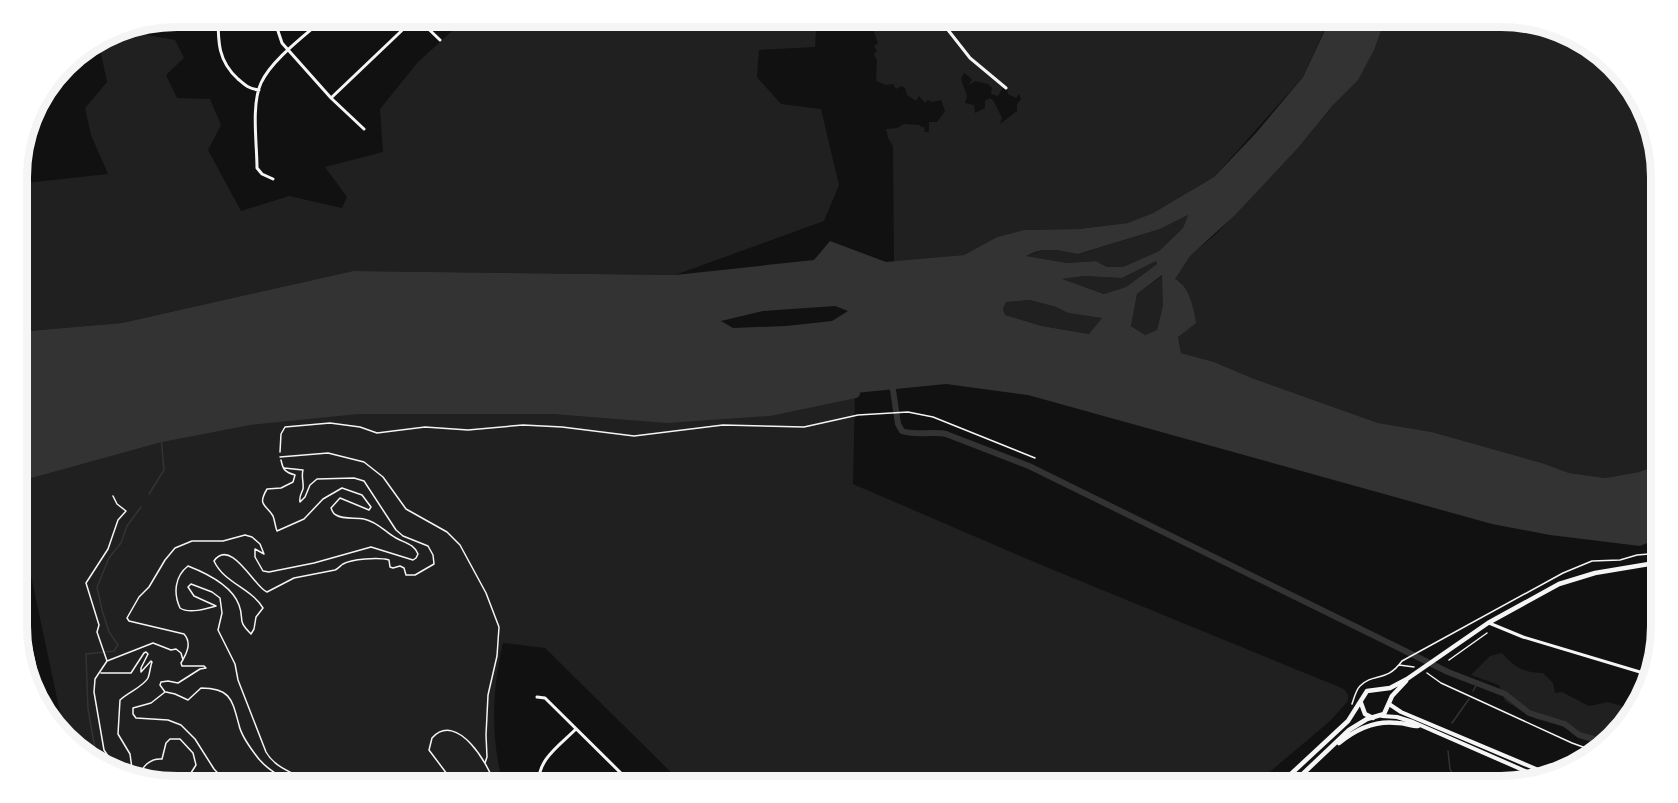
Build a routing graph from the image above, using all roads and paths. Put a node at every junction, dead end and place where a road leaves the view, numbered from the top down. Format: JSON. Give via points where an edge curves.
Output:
{"nodes":[{"id":1,"x":218,"y":27,"type":"edge"},
{"id":2,"x":277,"y":27,"type":"edge"},
{"id":3,"x":315,"y":27,"type":"edge"},
{"id":4,"x":406,"y":27,"type":"edge"},
{"id":5,"x":426,"y":27,"type":"edge"},
{"id":6,"x":945,"y":27,"type":"edge"},
{"id":7,"x":440,"y":40,"type":"dead end"},
{"id":8,"x":288,"y":51,"type":"junction"},
{"id":9,"x":1006,"y":88,"type":"dead end"},
{"id":10,"x":259,"y":90,"type":"junction"},
{"id":11,"x":331,"y":98,"type":"junction"},
{"id":12,"x":364,"y":129,"type":"dead end"},
{"id":13,"x":273,"y":179,"type":"dead end"},
{"id":14,"x":280,"y":458,"type":"junction"},
{"id":15,"x":1035,"y":458,"type":"dead end"},
{"id":16,"x":283,"y":468,"type":"junction"},
{"id":17,"x":113,"y":496,"type":"dead end"},
{"id":18,"x":1651,"y":564,"type":"edge"},
{"id":19,"x":1488,"y":622,"type":"junction"},
{"id":20,"x":1487,"y":633,"type":"dead end"},
{"id":21,"x":28,"y":639,"type":"edge"},
{"id":22,"x":1423,"y":649,"type":"dead end"},
{"id":23,"x":1449,"y":660,"type":"dead end"},
{"id":24,"x":107,"y":661,"type":"junction"},
{"id":25,"x":183,"y":661,"type":"junction"},
{"id":26,"x":1399,"y":665,"type":"junction"},
{"id":27,"x":100,"y":673,"type":"junction"},
{"id":28,"x":1643,"y":673,"type":"edge"},
{"id":29,"x":35,"y":675,"type":"edge"},
{"id":30,"x":1410,"y":677,"type":"junction"},
{"id":31,"x":1377,"y":690,"type":"junction"},
{"id":32,"x":165,"y":692,"type":"junction"},
{"id":33,"x":537,"y":697,"type":"dead end"},
{"id":34,"x":1360,"y":703,"type":"junction"},
{"id":35,"x":1389,"y":703,"type":"junction"},
{"id":36,"x":1350,"y":710,"type":"dead end"},
{"id":37,"x":1382,"y":716,"type":"junction"},
{"id":38,"x":1373,"y":718,"type":"junction"},
{"id":39,"x":1418,"y":726,"type":"junction"},
{"id":40,"x":576,"y":729,"type":"junction"},
{"id":41,"x":1587,"y":749,"type":"edge"},
{"id":42,"x":111,"y":761,"type":"edge"},
{"id":43,"x":485,"y":763,"type":"junction"},
{"id":44,"x":1314,"y":765,"type":"junction"},
{"id":45,"x":132,"y":769,"type":"edge"},
{"id":46,"x":1540,"y":770,"type":"edge"},
{"id":47,"x":142,"y":772,"type":"edge"},
{"id":48,"x":1530,"y":773,"type":"edge"},
{"id":49,"x":189,"y":776,"type":"edge"},
{"id":50,"x":221,"y":776,"type":"edge"},
{"id":51,"x":279,"y":776,"type":"edge"},
{"id":52,"x":298,"y":776,"type":"edge"},
{"id":53,"x":448,"y":776,"type":"edge"},
{"id":54,"x":492,"y":776,"type":"edge"},
{"id":55,"x":538,"y":776,"type":"edge"},
{"id":56,"x":624,"y":776,"type":"edge"},
{"id":57,"x":1289,"y":776,"type":"edge"},
{"id":58,"x":1301,"y":776,"type":"edge"}],
"edges":[{"from":1,"to":10,"type":"street","via":[[222,61],[249,89]]},
{"from":2,"to":8,"type":"street"},
{"from":3,"to":8,"type":"street"},
{"from":4,"to":11,"type":"street"},
{"from":5,"to":7,"type":"street"},
{"from":6,"to":9,"type":"street","via":[[970,58]]},
{"from":8,"to":10,"type":"street","via":[[261,82]]},
{"from":8,"to":11,"type":"street"},
{"from":10,"to":13,"type":"street","via":[[256,168]]},
{"from":11,"to":12,"type":"street"},
{"from":14,"to":15,"type":"path","via":[[281,434],[285,428],[302,424],[330,423],[377,433],[425,427],[468,430],[523,425],[633,436],[723,425],[804,427],[858,415],[908,412],[933,417]]},
{"from":14,"to":16,"type":"path"},
{"from":14,"to":43,"type":"lane","via":[[327,453],[364,462],[383,477],[406,509],[447,532],[460,545],[499,627],[486,712]]},
{"from":16,"to":25,"type":"path","via":[[295,476],[293,482],[267,489],[262,502],[274,519],[276,531],[304,519],[322,499],[342,488],[362,495],[371,507],[369,510],[340,498],[331,508],[333,513],[366,519],[382,527],[416,550],[416,558],[401,558],[372,547],[269,572],[263,571],[255,557],[255,549],[264,554],[260,544],[245,535],[223,541],[192,541],[175,548],[128,618],[184,634],[189,644]]},
{"from":16,"to":52,"type":"path","via":[[303,470],[300,502],[317,479],[364,481],[396,530],[429,546],[434,564],[415,575],[406,575],[404,568],[390,567],[389,560],[373,558],[294,578],[267,592],[261,590],[241,564],[222,555],[214,561],[219,571],[262,608],[251,634],[241,623],[239,604],[230,590],[188,566],[180,573],[175,593],[185,612],[216,606],[194,596],[188,587],[191,584],[220,598],[218,630],[236,664],[237,681],[266,752],[278,766]]},
{"from":17,"to":24,"type":"path","via":[[126,511],[86,584]]},
{"from":18,"to":19,"type":"main road","via":[[1570,580]]},
{"from":19,"to":28,"type":"street","via":[[1522,637]]},
{"from":19,"to":30,"type":"main road"},
{"from":20,"to":23,"type":"path"},
{"from":21,"to":29,"type":"highway"},
{"from":22,"to":26,"type":"path"},
{"from":24,"to":25,"type":"path","via":[[153,643],[176,649],[182,653]]},
{"from":24,"to":27,"type":"path"},
{"from":25,"to":32,"type":"path","via":[[185,667],[206,668],[178,683],[161,682]]},
{"from":26,"to":36,"type":"path","via":[[1391,674],[1360,686]]},
{"from":26,"to":41,"type":"path","via":[[1413,666],[1441,683]]},
{"from":27,"to":42,"type":"path","via":[[95,679],[97,714],[104,750]]},
{"from":27,"to":45,"type":"path","via":[[131,673],[146,652],[141,672],[152,662],[148,678],[120,700],[118,734],[130,754]]},
{"from":30,"to":31,"type":"main road"},
{"from":30,"to":35,"type":"main road"},
{"from":31,"to":34,"type":"main road","via":[[1366,692]]},
{"from":31,"to":35,"type":"main road","via":[[1385,694]]},
{"from":32,"to":50,"type":"path","via":[[151,703],[133,708],[133,714],[136,718],[181,725]]},
{"from":32,"to":51,"type":"path","via":[[188,700],[201,688],[227,695],[254,753]]},
{"from":33,"to":40,"type":"street","via":[[545,698]]},
{"from":34,"to":38,"type":"main road","via":[[1365,714]]},
{"from":34,"to":57,"type":"main road","via":[[1348,721]]},
{"from":35,"to":37,"type":"main road"},
{"from":35,"to":46,"type":"street","via":[[1401,712]]},
{"from":37,"to":38,"type":"main road"},
{"from":37,"to":39,"type":"street","via":[[1397,717]]},
{"from":38,"to":44,"type":"main road","via":[[1349,730]]},
{"from":39,"to":44,"type":"main road","via":[[1388,722],[1362,728]]},
{"from":39,"to":48,"type":"street"},
{"from":40,"to":55,"type":"street","via":[[542,763]]},
{"from":40,"to":56,"type":"street"},
{"from":43,"to":53,"type":"lane","via":[[466,739],[456,732],[441,732],[435,735],[429,750]]},
{"from":43,"to":54,"type":"lane"},
{"from":44,"to":58,"type":"main road"},
{"from":47,"to":49,"type":"path","via":[[162,759],[170,739],[180,739],[193,753],[196,765]]}]}
